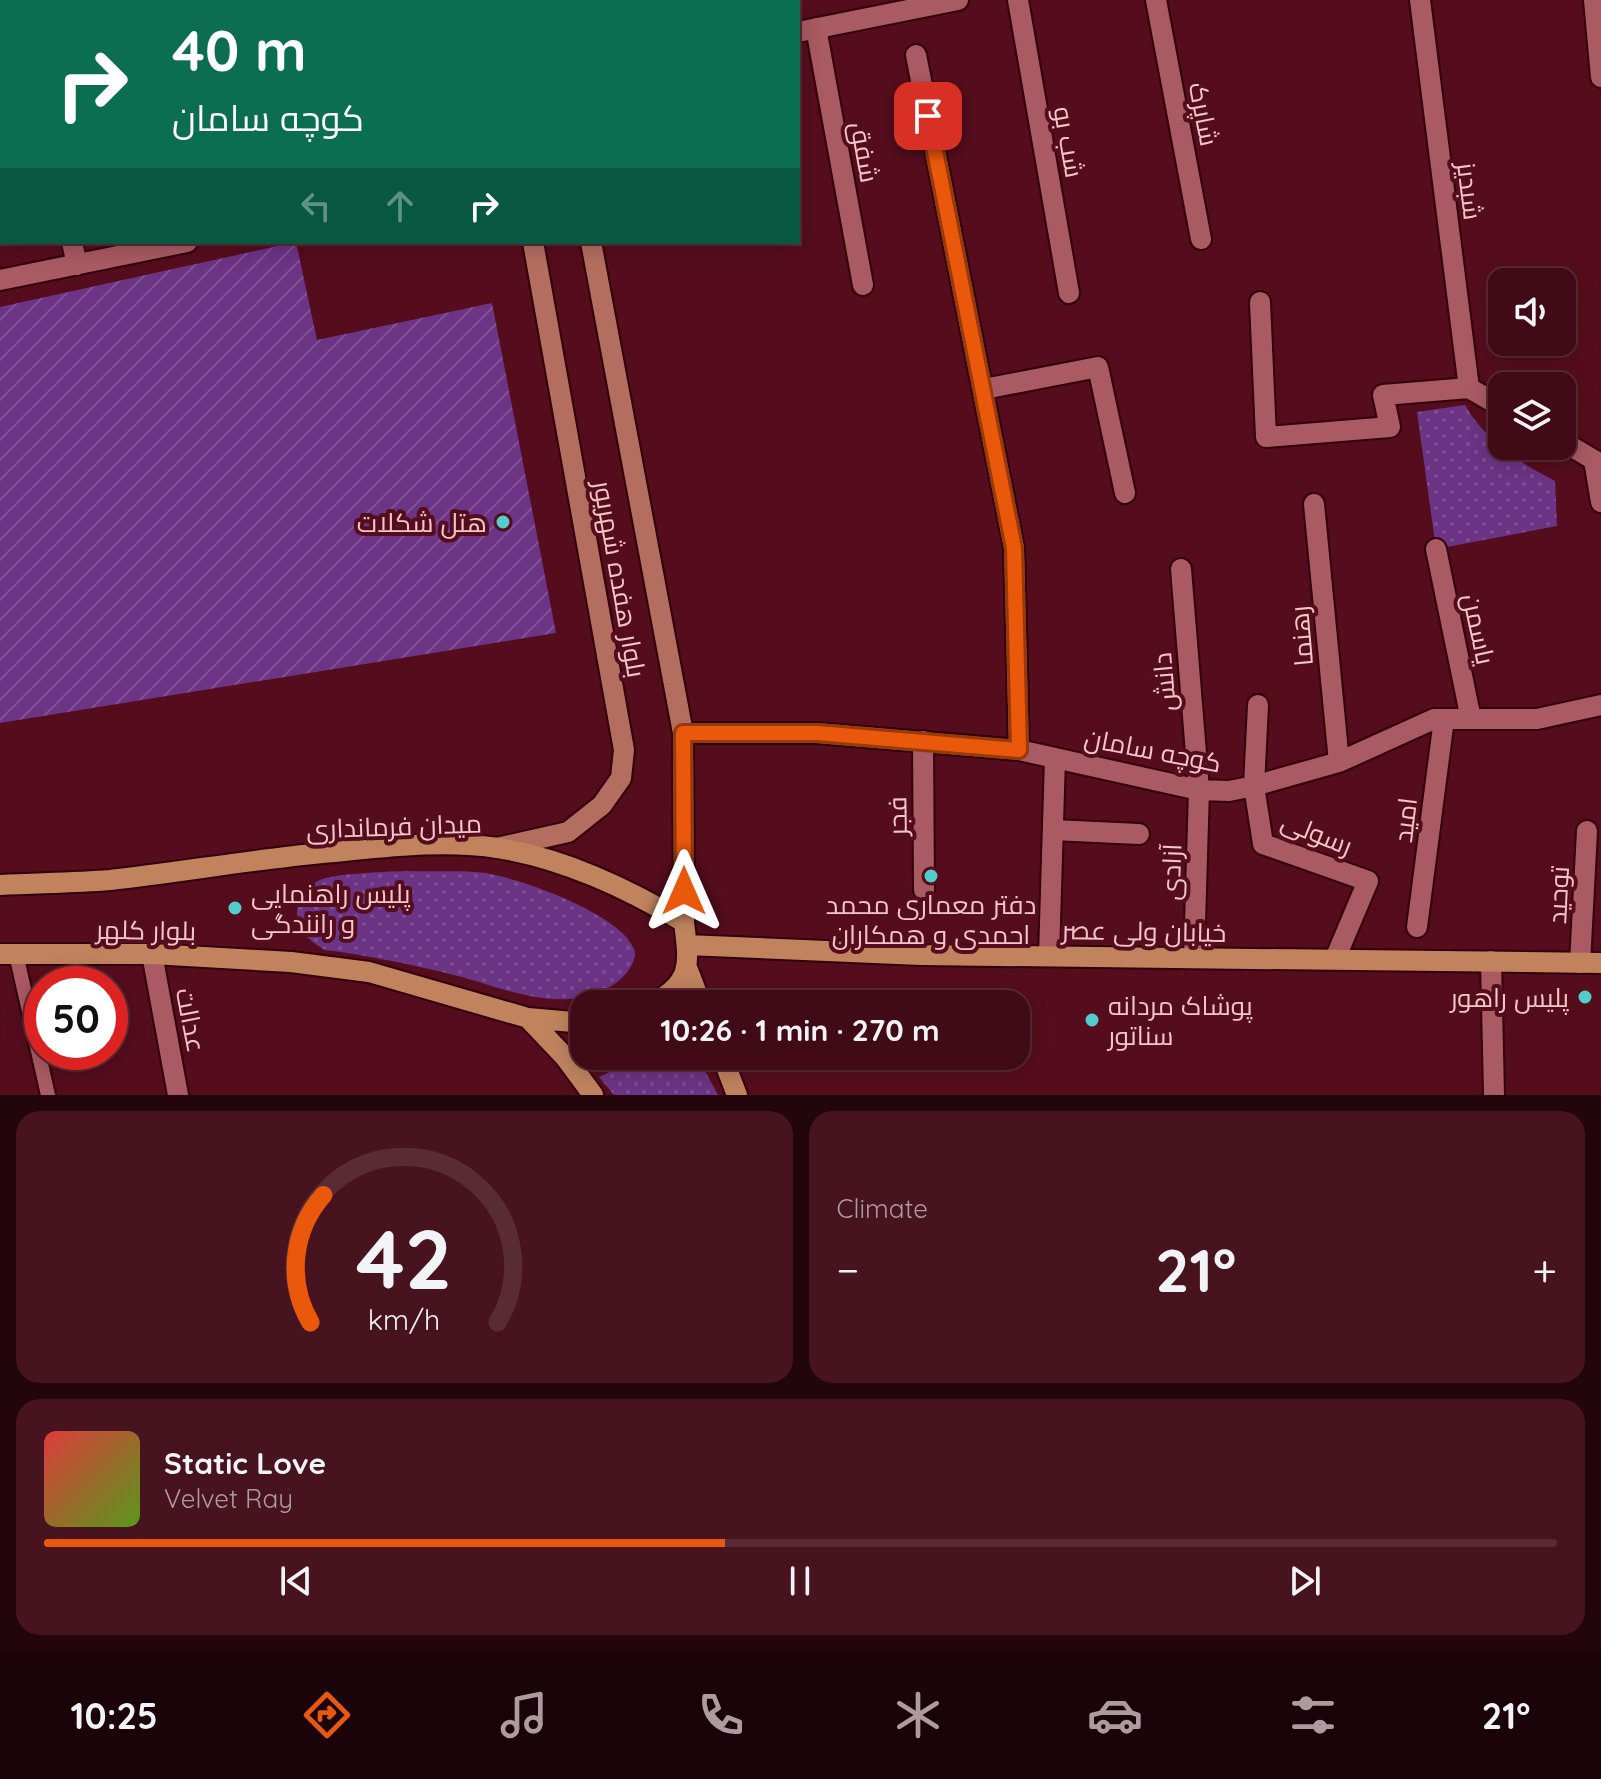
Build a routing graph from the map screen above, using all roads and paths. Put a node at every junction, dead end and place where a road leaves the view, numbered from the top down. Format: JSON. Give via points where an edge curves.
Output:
{"nodes":[{"id":1,"x":958,"y":0,"type":"edge"},
{"id":2,"x":1018,"y":0,"type":"edge"},
{"id":3,"x":1156,"y":0,"type":"edge"},
{"id":4,"x":1420,"y":0,"type":"edge"},
{"id":5,"x":1594,"y":0,"type":"edge"},
{"id":6,"x":888,"y":7,"type":"edge"},
{"id":7,"x":807,"y":30,"type":"edge"},
{"id":8,"x":916,"y":55,"type":"dead end"},
{"id":9,"x":1601,"y":77,"type":"edge"},
{"id":10,"x":1201,"y":239,"type":"dead end"},
{"id":11,"x":72,"y":244,"type":"edge"},
{"id":12,"x":177,"y":244,"type":"edge"},
{"id":13,"x":533,"y":244,"type":"edge"},
{"id":14,"x":591,"y":244,"type":"edge"},
{"id":15,"x":77,"y":265,"type":"junction"},
{"id":16,"x":0,"y":280,"type":"edge"},
{"id":17,"x":863,"y":285,"type":"dead end"},
{"id":18,"x":1069,"y":293,"type":"dead end"},
{"id":19,"x":1260,"y":302,"type":"dead end"},
{"id":20,"x":1469,"y":388,"type":"junction"},
{"id":21,"x":984,"y":389,"type":"junction"},
{"id":22,"x":1488,"y":399,"type":"edge"},
{"id":23,"x":1576,"y":448,"type":"edge"},
{"id":24,"x":1598,"y":459,"type":"edge"},
{"id":25,"x":1125,"y":493,"type":"dead end"},
{"id":26,"x":1601,"y":502,"type":"edge"},
{"id":27,"x":1314,"y":504,"type":"dead end"},
{"id":28,"x":1436,"y":549,"type":"dead end"},
{"id":29,"x":1181,"y":569,"type":"dead end"},
{"id":30,"x":1258,"y":705,"type":"dead end"},
{"id":31,"x":1601,"y":705,"type":"edge"},
{"id":32,"x":1444,"y":719,"type":"junction"},
{"id":33,"x":1471,"y":719,"type":"junction"},
{"id":34,"x":683,"y":733,"type":"junction"},
{"id":35,"x":923,"y":741,"type":"junction"},
{"id":36,"x":1019,"y":750,"type":"junction"},
{"id":37,"x":1055,"y":758,"type":"junction"},
{"id":38,"x":1339,"y":762,"type":"junction"},
{"id":39,"x":1254,"y":786,"type":"junction"},
{"id":40,"x":1199,"y":790,"type":"junction"},
{"id":41,"x":1053,"y":830,"type":"junction"},
{"id":42,"x":1587,"y":831,"type":"dead end"},
{"id":43,"x":1139,"y":834,"type":"dead end"},
{"id":44,"x":497,"y":848,"type":"junction"},
{"id":45,"x":281,"y":857,"type":"joint"},
{"id":46,"x":0,"y":885,"type":"edge"},
{"id":47,"x":924,"y":890,"type":"dead end"},
{"id":48,"x":684,"y":922,"type":"junction"},
{"id":49,"x":1417,"y":927,"type":"dead end"},
{"id":50,"x":687,"y":945,"type":"junction"},
{"id":51,"x":8,"y":954,"type":"edge"},
{"id":52,"x":152,"y":954,"type":"junction"},
{"id":53,"x":1049,"y":956,"type":"junction"},
{"id":54,"x":1194,"y":957,"type":"junction"},
{"id":55,"x":1335,"y":959,"type":"junction"},
{"id":56,"x":1491,"y":961,"type":"junction"},
{"id":57,"x":1591,"y":963,"type":"edge"},
{"id":58,"x":688,"y":970,"type":"junction"},
{"id":59,"x":674,"y":990,"type":"edge"},
{"id":60,"x":696,"y":990,"type":"edge"},
{"id":61,"x":528,"y":1018,"type":"junction"},
{"id":62,"x":570,"y":1022,"type":"edge"},
{"id":63,"x":727,"y":1070,"type":"edge"},
{"id":64,"x":48,"y":1095,"type":"edge"},
{"id":65,"x":178,"y":1095,"type":"edge"},
{"id":66,"x":593,"y":1095,"type":"edge"},
{"id":67,"x":737,"y":1095,"type":"edge"},
{"id":68,"x":1494,"y":1095,"type":"edge"}],
"edges":[{"from":1,"to":6,"type":"street"},
{"from":2,"to":18,"type":"street","name":"شب بو"},
{"from":3,"to":10,"type":"street","name":"شاپرک"},
{"from":4,"to":20,"type":"street","name":"شبدیز"},
{"from":5,"to":9,"type":"street"},
{"from":6,"to":7,"type":"street"},
{"from":7,"to":17,"type":"street","name":"شفق"},
{"from":8,"to":21,"type":"street"},
{"from":11,"to":15,"type":"street"},
{"from":12,"to":15,"type":"street"},
{"from":13,"to":44,"type":"main road","name":"بلوار هفده شهریور","via":[[624,750],[621,778],[602,805],[568,832]]},
{"from":14,"to":34,"type":"main road","name":"بلوار هفده شهریور"},
{"from":15,"to":16,"type":"street"},
{"from":19,"to":20,"type":"street","via":[[1266,437],[1390,427],[1383,395]]},
{"from":20,"to":22,"type":"street"},
{"from":21,"to":25,"type":"street","via":[[1098,367]]},
{"from":21,"to":36,"type":"street","via":[[1014,548]]},
{"from":23,"to":24,"type":"street"},
{"from":24,"to":26,"type":"street"},
{"from":27,"to":38,"type":"street","name":"رهنما"},
{"from":28,"to":33,"type":"street","name":"یاسمن"},
{"from":29,"to":40,"type":"street","name":"دانش"},
{"from":30,"to":39,"type":"street"},
{"from":31,"to":33,"type":"street","name":"کوچه سامان","via":[[1537,719]]},
{"from":32,"to":33,"type":"street","name":"کوچه سامان"},
{"from":32,"to":38,"type":"street","name":"کوچه سامان"},
{"from":32,"to":49,"type":"street","name":"امید"},
{"from":34,"to":35,"type":"street","name":"کوچه سامان","via":[[817,733]]},
{"from":34,"to":48,"type":"main road","name":"بلوار هفده شهریور"},
{"from":35,"to":36,"type":"street","name":"کوچه سامان"},
{"from":35,"to":47,"type":"street","name":"فجر"},
{"from":36,"to":37,"type":"street","name":"کوچه سامان"},
{"from":37,"to":40,"type":"street","name":"کوچه سامان"},
{"from":37,"to":41,"type":"street"},
{"from":38,"to":39,"type":"street","name":"کوچه سامان"},
{"from":39,"to":40,"type":"street","name":"کوچه سامان"},
{"from":39,"to":55,"type":"street","name":"رسولی","via":[[1263,844],[1368,881]]},
{"from":40,"to":54,"type":"street","name":"آزادی"},
{"from":41,"to":43,"type":"street"},
{"from":41,"to":53,"type":"street"},
{"from":42,"to":57,"type":"street","name":"توحید"},
{"from":44,"to":45,"type":"main road","name":"میدان فرمانداری","via":[[429,846]]},
{"from":44,"to":48,"type":"main road","name":"میدان فرمانداری","via":[[586,873]]},
{"from":45,"to":46,"type":"main road","name":"بلوار کلهر","via":[[108,880]]},
{"from":48,"to":50,"type":"main road"},
{"from":50,"to":53,"type":"main road","name":"خیابان ولی عصر"},
{"from":50,"to":58,"type":"main road"},
{"from":51,"to":52,"type":"main road","name":"بلوار کلهر"},
{"from":51,"to":64,"type":"lane"},
{"from":52,"to":61,"type":"main road","name":"بلوار کلهر","via":[[369,972]]},
{"from":52,"to":65,"type":"street","name":"عدالت"},
{"from":53,"to":54,"type":"main road","name":"خیابان ولی عصر"},
{"from":54,"to":55,"type":"main road","name":"خیابان ولی عصر"},
{"from":55,"to":56,"type":"main road","name":"خیابان ولی عصر"},
{"from":56,"to":57,"type":"main road","name":"خیابان ولی عصر"},
{"from":56,"to":68,"type":"street"},
{"from":58,"to":59,"type":"main road"},
{"from":58,"to":60,"type":"main road"},
{"from":61,"to":62,"type":"main road"},
{"from":61,"to":66,"type":"main road"},
{"from":63,"to":67,"type":"main road"}]}
